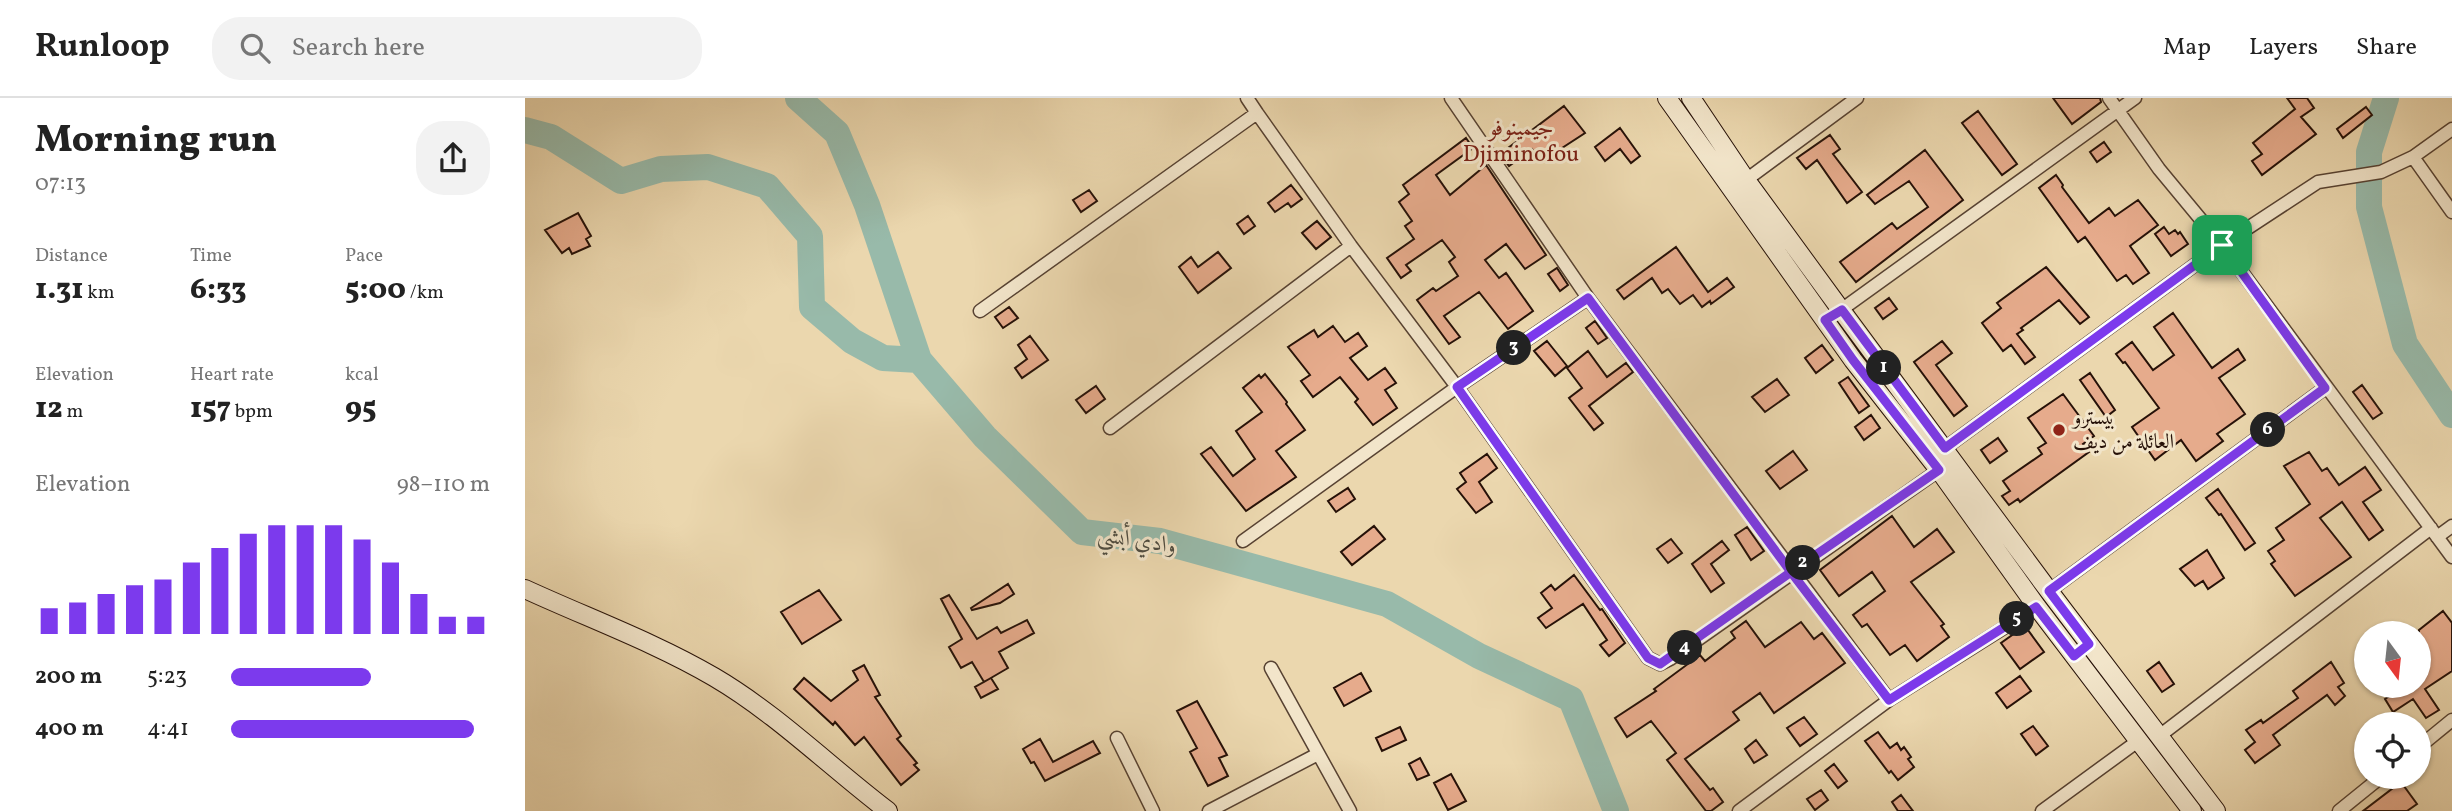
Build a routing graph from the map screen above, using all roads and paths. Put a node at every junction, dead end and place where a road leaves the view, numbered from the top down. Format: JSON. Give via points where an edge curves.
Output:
{"nodes":[{"id":1,"x":1247,"y":98,"type":"edge"},
{"id":2,"x":1451,"y":98,"type":"edge"},
{"id":3,"x":1667,"y":98,"type":"edge"},
{"id":4,"x":1691,"y":98,"type":"edge"},
{"id":5,"x":1857,"y":98,"type":"edge"},
{"id":6,"x":2109,"y":98,"type":"edge"},
{"id":7,"x":2136,"y":98,"type":"edge"},
{"id":8,"x":2118,"y":111,"type":"junction"},
{"id":9,"x":1257,"y":113,"type":"junction"},
{"id":10,"x":2452,"y":129,"type":"edge"},
{"id":11,"x":2413,"y":157,"type":"junction"},
{"id":12,"x":1746,"y":180,"type":"junction"},
{"id":13,"x":2452,"y":212,"type":"edge"},
{"id":14,"x":2222,"y":245,"type":"junction"},
{"id":15,"x":1351,"y":246,"type":"junction"},
{"id":16,"x":1588,"y":298,"type":"junction"},
{"id":17,"x":1842,"y":310,"type":"junction"},
{"id":18,"x":980,"y":311,"type":"dead end"},
{"id":19,"x":1825,"y":320,"type":"junction"},
{"id":20,"x":1457,"y":387,"type":"junction"},
{"id":21,"x":2325,"y":388,"type":"junction"},
{"id":22,"x":1110,"y":428,"type":"dead end"},
{"id":23,"x":1945,"y":448,"type":"junction"},
{"id":24,"x":1939,"y":470,"type":"junction"},
{"id":25,"x":2452,"y":526,"type":"edge"},
{"id":26,"x":2434,"y":532,"type":"junction"},
{"id":27,"x":1243,"y":541,"type":"dead end"},
{"id":28,"x":2452,"y":557,"type":"edge"},
{"id":29,"x":1791,"y":572,"type":"junction"},
{"id":30,"x":525,"y":589,"type":"edge"},
{"id":31,"x":2049,"y":591,"type":"junction"},
{"id":32,"x":2036,"y":607,"type":"junction"},
{"id":33,"x":2089,"y":644,"type":"junction"},
{"id":34,"x":2074,"y":656,"type":"junction"},
{"id":35,"x":1271,"y":668,"type":"dead end"},
{"id":36,"x":1889,"y":700,"type":"junction"},
{"id":37,"x":2452,"y":720,"type":"edge"},
{"id":38,"x":2158,"y":737,"type":"junction"},
{"id":39,"x":2431,"y":737,"type":"edge"},
{"id":40,"x":1117,"y":738,"type":"dead end"},
{"id":41,"x":2138,"y":741,"type":"junction"},
{"id":42,"x":1318,"y":754,"type":"junction"},
{"id":43,"x":2366,"y":789,"type":"edge"},
{"id":44,"x":888,"y":811,"type":"edge"},
{"id":45,"x":1153,"y":811,"type":"edge"},
{"id":46,"x":1209,"y":811,"type":"edge"},
{"id":47,"x":1350,"y":811,"type":"edge"},
{"id":48,"x":1739,"y":811,"type":"edge"},
{"id":49,"x":2042,"y":811,"type":"edge"},
{"id":50,"x":2192,"y":811,"type":"edge"},
{"id":51,"x":2216,"y":811,"type":"edge"},
{"id":52,"x":2339,"y":811,"type":"edge"}],
"edges":[{"from":1,"to":9,"type":"street"},
{"from":2,"to":16,"type":"street"},
{"from":3,"to":19,"type":"main road"},
{"from":4,"to":12,"type":"main road"},
{"from":5,"to":12,"type":"street"},
{"from":6,"to":8,"type":"street"},
{"from":7,"to":8,"type":"street"},
{"from":8,"to":14,"type":"street"},
{"from":8,"to":17,"type":"street"},
{"from":9,"to":15,"type":"street"},
{"from":9,"to":18,"type":"street"},
{"from":10,"to":11,"type":"street"},
{"from":11,"to":13,"type":"street"},
{"from":11,"to":14,"type":"street","via":[[2381,172],[2318,182]]},
{"from":12,"to":17,"type":"main road"},
{"from":14,"to":21,"type":"street"},
{"from":14,"to":23,"type":"street"},
{"from":15,"to":20,"type":"street"},
{"from":15,"to":22,"type":"street"},
{"from":16,"to":20,"type":"street"},
{"from":16,"to":29,"type":"street"},
{"from":17,"to":19,"type":"street"},
{"from":17,"to":23,"type":"main road"},
{"from":19,"to":24,"type":"main road"},
{"from":20,"to":27,"type":"street"},
{"from":20,"to":29,"type":"street","via":[[1653,662],[1669,659]]},
{"from":21,"to":26,"type":"street"},
{"from":21,"to":31,"type":"street"},
{"from":23,"to":31,"type":"main road"},
{"from":24,"to":29,"type":"street"},
{"from":24,"to":32,"type":"main road"},
{"from":25,"to":26,"type":"street"},
{"from":26,"to":28,"type":"street"},
{"from":26,"to":38,"type":"street"},
{"from":29,"to":36,"type":"street"},
{"from":30,"to":44,"type":"main road","via":[[650,642],[716,678]]},
{"from":31,"to":33,"type":"main road"},
{"from":32,"to":34,"type":"main road"},
{"from":32,"to":36,"type":"street"},
{"from":33,"to":34,"type":"main road"},
{"from":33,"to":38,"type":"main road"},
{"from":34,"to":41,"type":"main road"},
{"from":35,"to":42,"type":"street"},
{"from":36,"to":48,"type":"street"},
{"from":37,"to":39,"type":"street"},
{"from":38,"to":51,"type":"main road"},
{"from":40,"to":45,"type":"street"},
{"from":41,"to":49,"type":"street"},
{"from":41,"to":50,"type":"main road"},
{"from":42,"to":46,"type":"street"},
{"from":42,"to":47,"type":"street"},
{"from":43,"to":52,"type":"street"}]}
